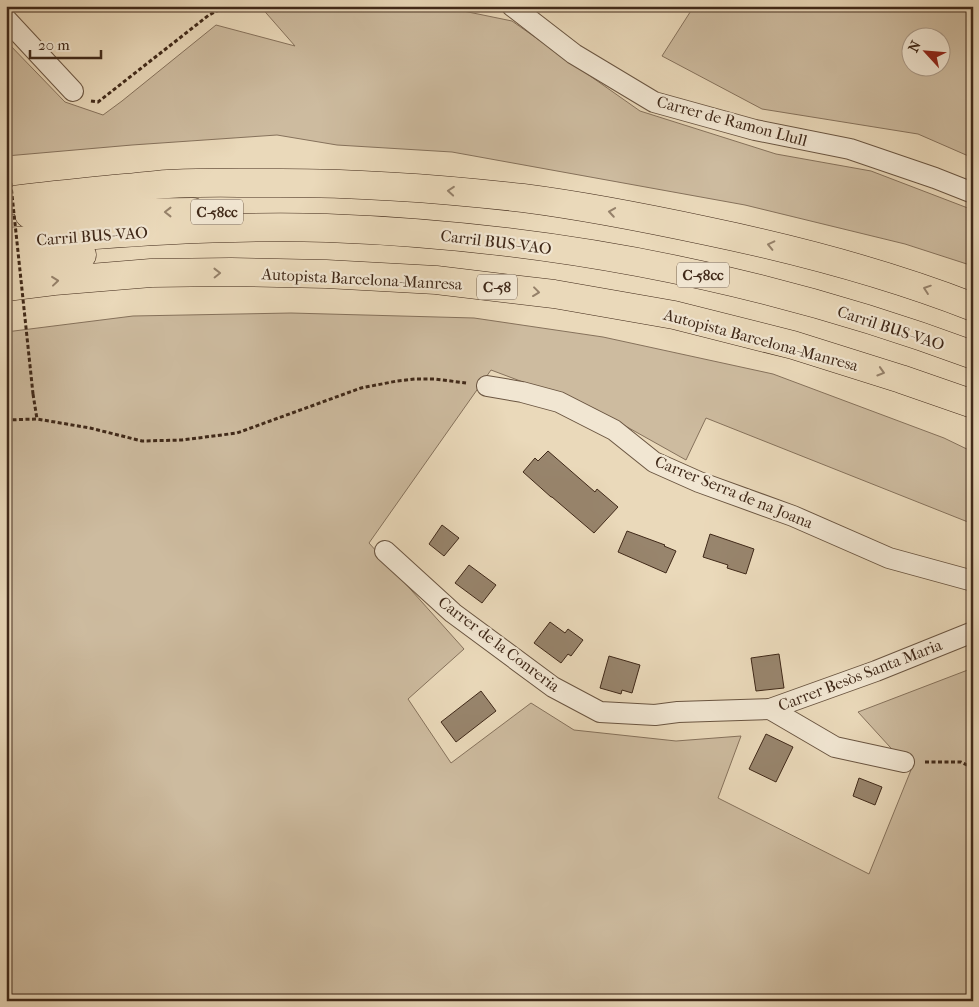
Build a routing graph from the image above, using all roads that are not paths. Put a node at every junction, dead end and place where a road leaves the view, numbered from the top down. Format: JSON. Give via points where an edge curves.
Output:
{"nodes":[{"id":1,"x":512,"y":6,"type":"edge"},
{"id":2,"x":6,"y":19,"type":"edge"},
{"id":3,"x":73,"y":91,"type":"road end"},
{"id":4,"x":973,"y":193,"type":"edge"},
{"id":5,"x":6,"y":201,"type":"edge"},
{"id":6,"x":6,"y":213,"type":"edge"},
{"id":7,"x":426,"y":234,"type":"junction"},
{"id":8,"x":6,"y":242,"type":"edge"},
{"id":9,"x":6,"y":262,"type":"edge"},
{"id":10,"x":6,"y":287,"type":"edge"},
{"id":11,"x":973,"y":306,"type":"edge"},
{"id":12,"x":973,"y":355,"type":"edge"},
{"id":13,"x":487,"y":386,"type":"road end"},
{"id":14,"x":973,"y":404,"type":"edge"},
{"id":15,"x":384,"y":551,"type":"dead end"},
{"id":16,"x":973,"y":581,"type":"edge"},
{"id":17,"x":973,"y":632,"type":"edge"},
{"id":18,"x":770,"y":709,"type":"junction"},
{"id":19,"x":655,"y":715,"type":"joint"},
{"id":20,"x":904,"y":762,"type":"road end"}],
"edges":[{"from":1,"to":4,"type":"street","name":"Carrer de Ramon Llull","via":[[574,54],[654,102],[755,130],[850,149]]},
{"from":2,"to":3,"type":"street"},
{"from":11,"to":5,"type":"highway","one_way":true,"via":[[816,256],[642,217],[525,198],[354,184],[232,183],[168,184]]},
{"from":7,"to":6,"type":"highway","number":"C-58cc","one_way":true,"via":[[304,216],[236,212]]},
{"from":7,"to":8,"type":"highway","name":"Carril BUS-VAO","number":"C-58cc","via":[[326,228],[190,229]]},
{"from":7,"to":9,"type":"highway","number":"C-58cc","via":[[243,242]]},
{"from":7,"to":12,"type":"highway","name":"Carril BUS-VAO","number":"C-58cc","via":[[555,248],[701,275],[851,314]]},
{"from":10,"to":14,"type":"highway","name":"Autopista Barcelona-Manresa","number":"C-58","one_way":true,"via":[[151,273],[231,272],[436,280],[554,294],[674,315],[792,345]]},
{"from":13,"to":16,"type":"street","name":"Carrer Serra de na Joana","via":[[559,402],[614,430],[654,462],[699,482],[793,516],[889,558]]},
{"from":15,"to":19,"type":"street","name":"Carrer de la Conreria","via":[[453,613],[553,687],[600,712]]},
{"from":17,"to":18,"type":"street","name":"Carrer Besòs Santa Maria"},
{"from":18,"to":19,"type":"street","name":"Carrer Besòs Santa Maria"},
{"from":18,"to":20,"type":"street","via":[[835,747]]}]}
